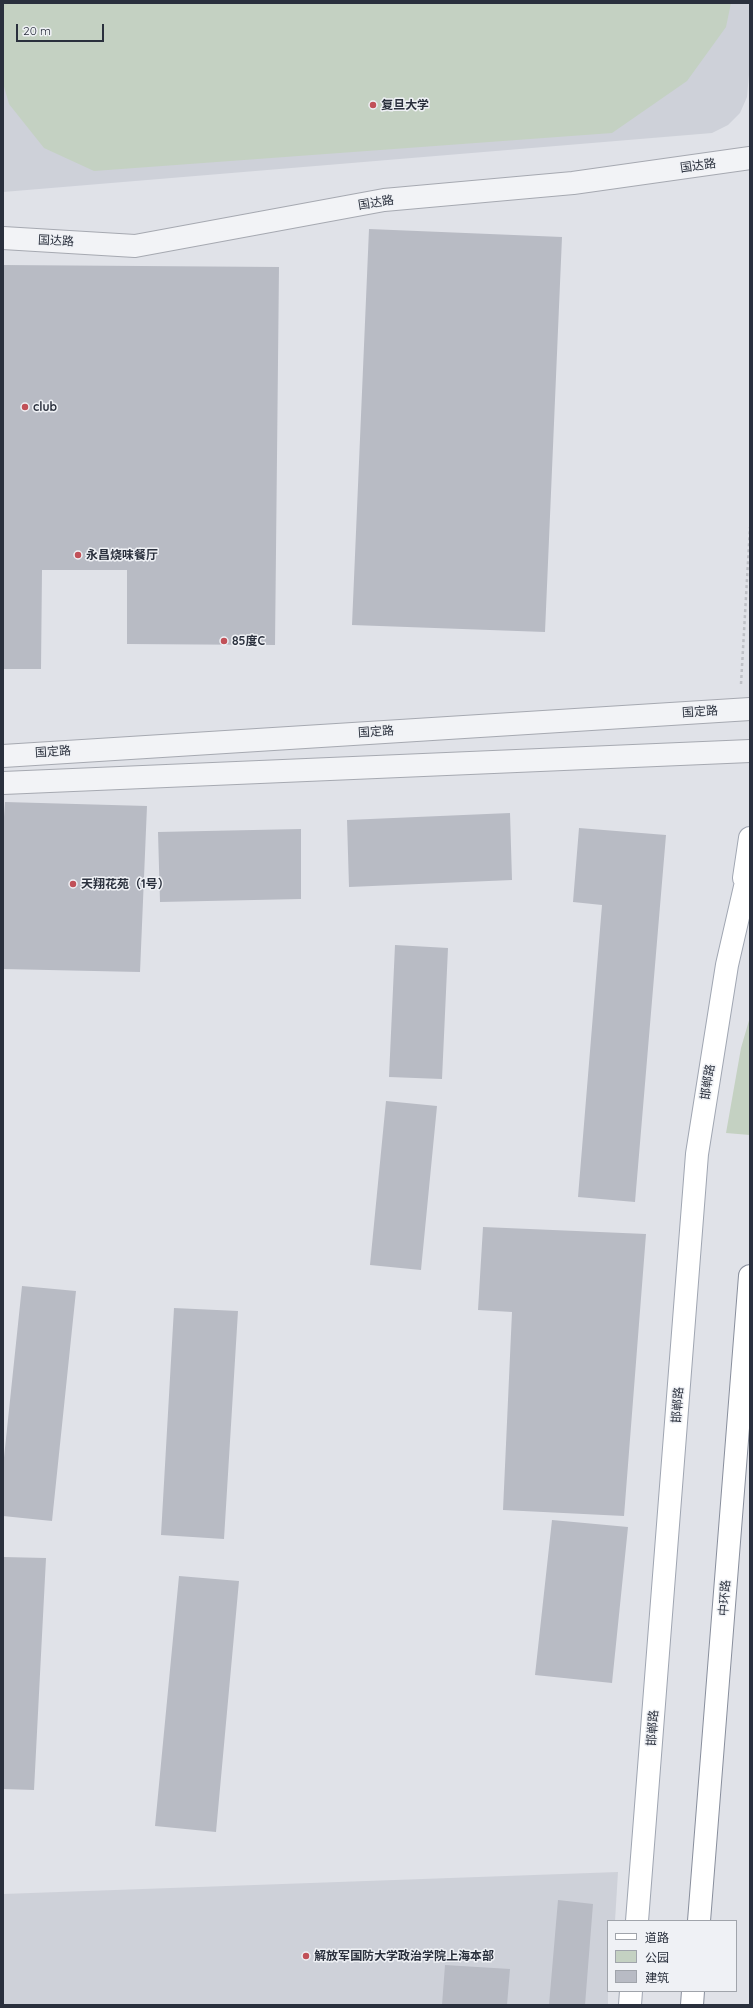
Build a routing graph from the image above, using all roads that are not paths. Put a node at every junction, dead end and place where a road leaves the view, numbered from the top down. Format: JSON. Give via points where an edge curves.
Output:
{"nodes":[{"id":1,"x":750,"y":158,"type":"edge"},
{"id":2,"x":3,"y":238,"type":"edge"},
{"id":3,"x":745,"y":709,"type":"edge"},
{"id":4,"x":750,"y":751,"type":"edge"},
{"id":5,"x":3,"y":756,"type":"edge"},
{"id":6,"x":3,"y":783,"type":"edge"},
{"id":7,"x":750,"y":838,"type":"edge"},
{"id":8,"x":750,"y":865,"type":"edge"},
{"id":9,"x":743,"y":891,"type":"junction"},
{"id":10,"x":750,"y":1276,"type":"edge"},
{"id":11,"x":637,"y":1920,"type":"edge"},
{"id":12,"x":699,"y":1920,"type":"edge"},
{"id":13,"x":632,"y":1992,"type":"edge"},
{"id":14,"x":693,"y":1992,"type":"edge"},
{"id":15,"x":630,"y":2005,"type":"edge"},
{"id":16,"x":692,"y":2005,"type":"edge"}],
"edges":[{"from":1,"to":2,"type":"street","name":"国达路","via":[[574,183],[384,200],[136,246]]},
{"from":3,"to":5,"type":"street","name":"国定路"},
{"from":4,"to":6,"type":"street"},
{"from":7,"to":9,"type":"main road","name":"邯郸路"},
{"from":8,"to":9,"type":"main road","name":"邯郸路"},
{"from":9,"to":11,"type":"main road","name":"邯郸路","via":[[727,965],[697,1154]]},
{"from":10,"to":12,"type":"main road","name":"中环路"},
{"from":13,"to":15,"type":"main road"},
{"from":14,"to":16,"type":"main road"}]}
